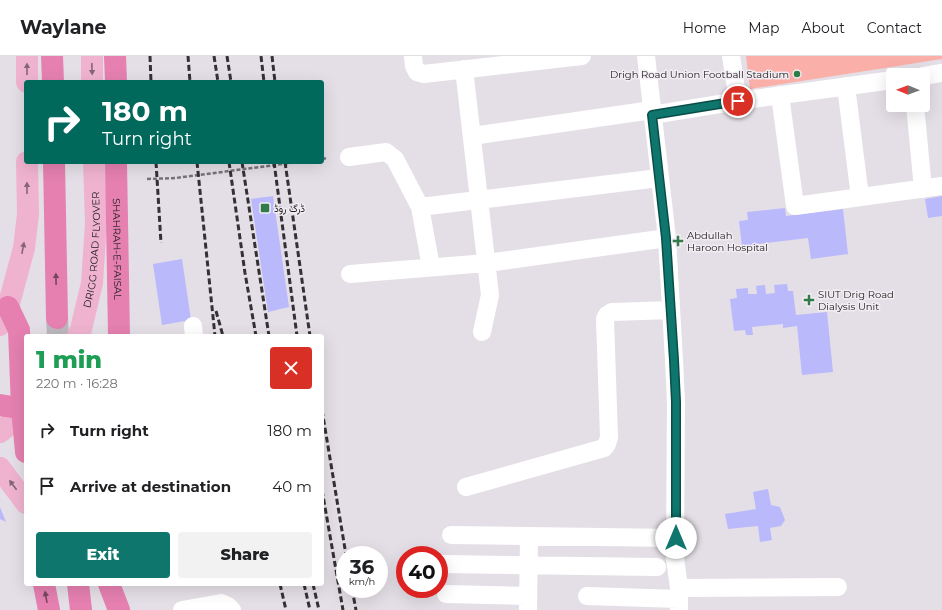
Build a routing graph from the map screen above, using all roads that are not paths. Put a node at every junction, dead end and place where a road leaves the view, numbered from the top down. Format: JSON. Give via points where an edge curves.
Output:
{"nodes":[{"id":1,"x":27,"y":56,"type":"edge"},
{"id":2,"x":52,"y":56,"type":"edge"},
{"id":3,"x":92,"y":56,"type":"edge"},
{"id":4,"x":115,"y":56,"type":"edge"},
{"id":5,"x":413,"y":56,"type":"edge"},
{"id":6,"x":582,"y":56,"type":"edge"},
{"id":7,"x":646,"y":56,"type":"edge"},
{"id":8,"x":731,"y":56,"type":"edge"},
{"id":9,"x":555,"y":57,"type":"edge"},
{"id":10,"x":486,"y":61,"type":"edge"},
{"id":11,"x":464,"y":69,"type":"junction"},
{"id":12,"x":942,"y":73,"type":"edge"},
{"id":13,"x":930,"y":75,"type":"edge"},
{"id":14,"x":27,"y":80,"type":"edge"},
{"id":15,"x":52,"y":80,"type":"edge"},
{"id":16,"x":92,"y":80,"type":"edge"},
{"id":17,"x":116,"y":80,"type":"edge"},
{"id":18,"x":886,"y":81,"type":"edge"},
{"id":19,"x":846,"y":86,"type":"junction"},
{"id":20,"x":780,"y":95,"type":"junction"},
{"id":21,"x":738,"y":101,"type":"junction"},
{"id":22,"x":652,"y":112,"type":"junction"},
{"id":23,"x":916,"y":112,"type":"edge"},
{"id":24,"x":472,"y":136,"type":"junction"},
{"id":25,"x":349,"y":157,"type":"dead end"},
{"id":26,"x":27,"y":164,"type":"edge"},
{"id":27,"x":54,"y":164,"type":"edge"},
{"id":28,"x":94,"y":164,"type":"edge"},
{"id":29,"x":116,"y":164,"type":"edge"},
{"id":30,"x":659,"y":178,"type":"junction"},
{"id":31,"x":942,"y":186,"type":"edge"},
{"id":32,"x":923,"y":189,"type":"junction"},
{"id":33,"x":860,"y":197,"type":"junction"},
{"id":34,"x":480,"y":199,"type":"junction"},
{"id":35,"x":420,"y":207,"type":"junction"},
{"id":36,"x":666,"y":238,"type":"junction"},
{"id":37,"x":487,"y":263,"type":"junction"},
{"id":38,"x":431,"y":267,"type":"junction"},
{"id":39,"x":350,"y":274,"type":"dead end"},
{"id":40,"x":671,"y":310,"type":"junction"},
{"id":41,"x":57,"y":318,"type":"tunnel mouth"},
{"id":42,"x":9,"y":320,"type":"edge"},
{"id":43,"x":118,"y":326,"type":"edge"},
{"id":44,"x":482,"y":332,"type":"dead end"},
{"id":45,"x":79,"y":334,"type":"edge"},
{"id":46,"x":24,"y":348,"type":"edge"},
{"id":47,"x":24,"y":403,"type":"edge"},
{"id":48,"x":0,"y":406,"type":"edge"},
{"id":49,"x":24,"y":409,"type":"edge"},
{"id":50,"x":24,"y":410,"type":"edge"},
{"id":51,"x":0,"y":432,"type":"edge"},
{"id":52,"x":0,"y":468,"type":"edge"},
{"id":53,"x":466,"y":487,"type":"dead end"},
{"id":54,"x":24,"y":500,"type":"edge"},
{"id":55,"x":451,"y":535,"type":"dead end"},
{"id":56,"x":529,"y":536,"type":"junction"},
{"id":57,"x":676,"y":538,"type":"junction"},
{"id":58,"x":448,"y":564,"type":"edge"},
{"id":59,"x":529,"y":565,"type":"junction"},
{"id":60,"x":657,"y":567,"type":"dead end"},
{"id":61,"x":44,"y":586,"type":"edge"},
{"id":62,"x":78,"y":586,"type":"edge"},
{"id":63,"x":110,"y":586,"type":"edge"},
{"id":64,"x":126,"y":586,"type":"edge"},
{"id":65,"x":838,"y":587,"type":"dead end"},
{"id":66,"x":448,"y":594,"type":"edge"},
{"id":67,"x":587,"y":596,"type":"dead end"},
{"id":68,"x":679,"y":599,"type":"edge"},
{"id":69,"x":528,"y":603,"type":"edge"},
{"id":70,"x":49,"y":610,"type":"edge"},
{"id":71,"x":81,"y":610,"type":"edge"},
{"id":72,"x":119,"y":610,"type":"edge"},
{"id":73,"x":127,"y":610,"type":"edge"},
{"id":74,"x":182,"y":610,"type":"edge"},
{"id":75,"x":232,"y":610,"type":"edge"}],
"edges":[{"from":14,"to":1,"type":"main road","one_way":true},
{"from":2,"to":15,"type":"highway"},
{"from":3,"to":16,"type":"main road","one_way":true},
{"from":4,"to":17,"type":"highway"},
{"from":5,"to":11,"type":"street","via":[[417,72],[424,74]]},
{"from":6,"to":9,"type":"street"},
{"from":7,"to":22,"type":"street"},
{"from":8,"to":21,"type":"street"},
{"from":9,"to":10,"type":"street"},
{"from":10,"to":11,"type":"street"},
{"from":11,"to":24,"type":"street"},
{"from":12,"to":13,"type":"street"},
{"from":18,"to":19,"type":"street"},
{"from":19,"to":20,"type":"street"},
{"from":19,"to":33,"type":"street"},
{"from":20,"to":21,"type":"street"},
{"from":20,"to":33,"type":"street","via":[[796,206]]},
{"from":21,"to":22,"type":"street"},
{"from":22,"to":24,"type":"street"},
{"from":22,"to":30,"type":"street"},
{"from":23,"to":32,"type":"street"},
{"from":24,"to":34,"type":"street"},
{"from":25,"to":35,"type":"street","via":[[386,152],[395,159]]},
{"from":42,"to":26,"type":"main road","one_way":true,"via":[[24,248],[28,214]]},
{"from":41,"to":27,"type":"highway","one_way":true},
{"from":28,"to":45,"type":"main road","name":"DRIGG ROAD FLYOVER","via":[[96,223],[92,283]]},
{"from":29,"to":43,"type":"highway","name":"SHAHRAH-E-FAISAL"},
{"from":30,"to":34,"type":"street"},
{"from":30,"to":36,"type":"street"},
{"from":31,"to":32,"type":"street"},
{"from":32,"to":33,"type":"street"},
{"from":34,"to":35,"type":"street"},
{"from":34,"to":37,"type":"street"},
{"from":35,"to":38,"type":"street"},
{"from":36,"to":37,"type":"street"},
{"from":36,"to":40,"type":"street"},
{"from":37,"to":38,"type":"street"},
{"from":37,"to":44,"type":"street","via":[[490,295]]},
{"from":38,"to":39,"type":"street"},
{"from":40,"to":53,"type":"street","via":[[607,314],[605,319],[609,437],[604,448]]},
{"from":40,"to":57,"type":"street","via":[[676,402]]},
{"from":42,"to":46,"type":"highway"},
{"from":42,"to":47,"type":"highway"},
{"from":48,"to":49,"type":"highway"},
{"from":50,"to":51,"type":"main road"},
{"from":54,"to":52,"type":"main road","one_way":true},
{"from":55,"to":56,"type":"street"},
{"from":56,"to":57,"type":"street"},
{"from":56,"to":59,"type":"street"},
{"from":57,"to":68,"type":"street"},
{"from":58,"to":59,"type":"street"},
{"from":59,"to":60,"type":"street"},
{"from":59,"to":69,"type":"street"},
{"from":70,"to":61,"type":"highway","one_way":true},
{"from":62,"to":71,"type":"highway"},
{"from":63,"to":72,"type":"highway"},
{"from":64,"to":73,"type":"highway"},
{"from":65,"to":68,"type":"street"},
{"from":66,"to":69,"type":"street"},
{"from":67,"to":68,"type":"street"},
{"from":74,"to":75,"type":"street","via":[[221,603]]}]}
